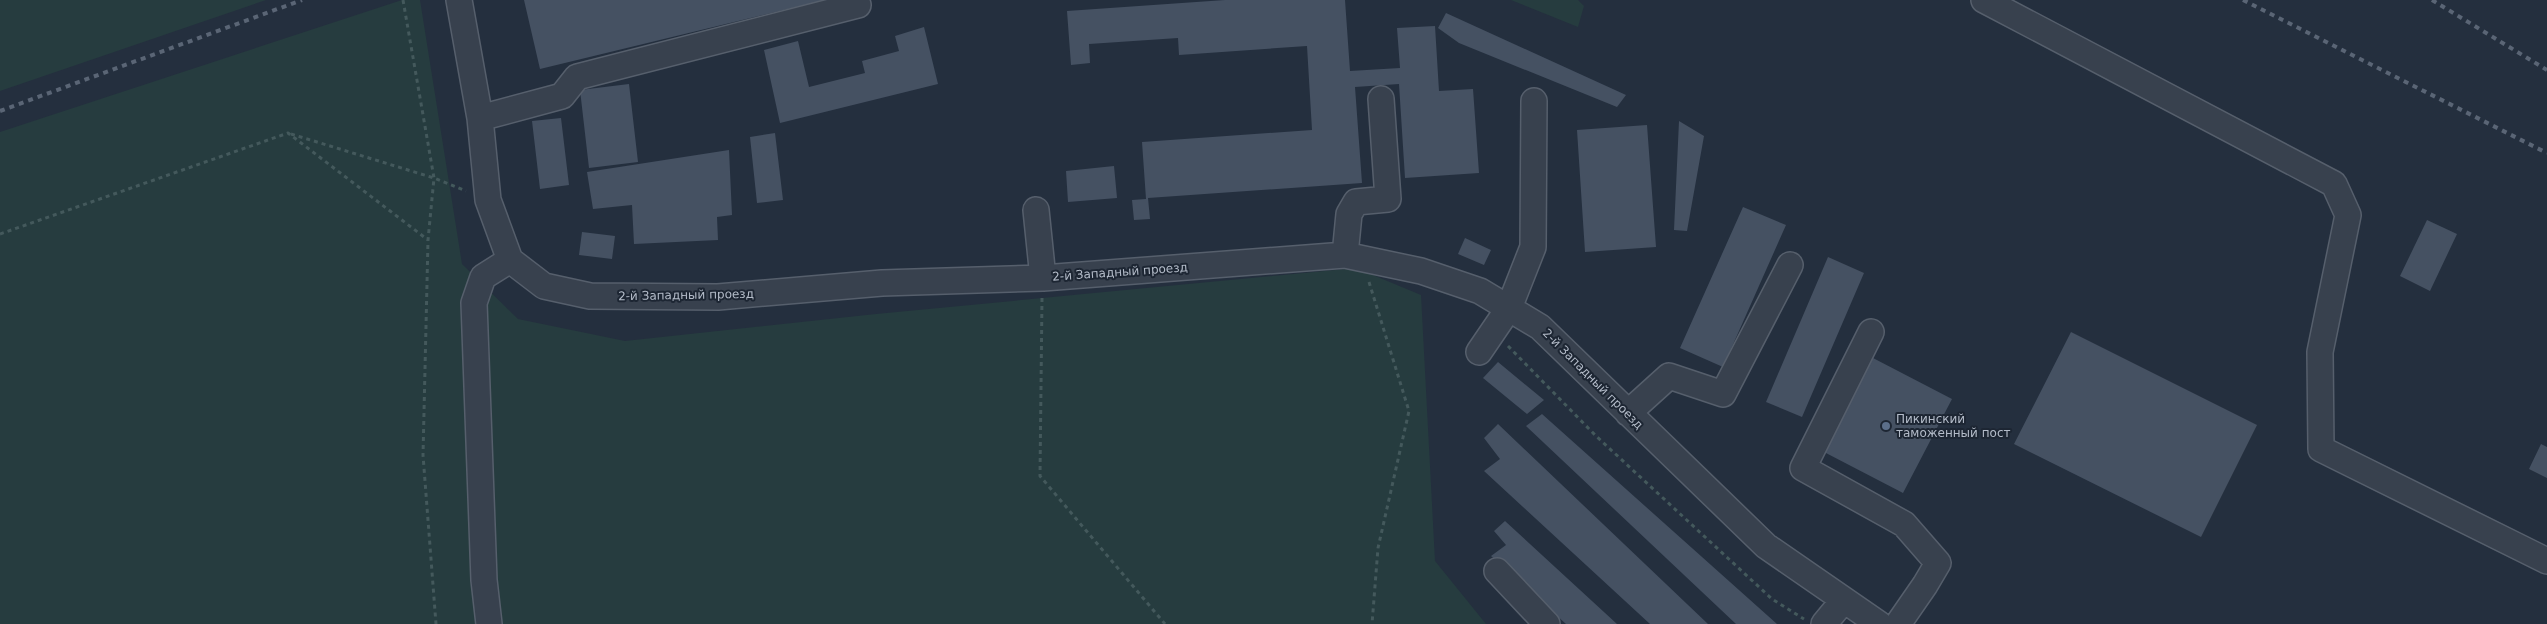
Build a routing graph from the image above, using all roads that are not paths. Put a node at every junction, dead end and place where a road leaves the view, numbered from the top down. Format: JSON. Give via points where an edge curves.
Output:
{"nodes":[{"id":1,"x":459,"y":0,"type":"edge"},
{"id":2,"x":1984,"y":0,"type":"edge"},
{"id":3,"x":858,"y":5,"type":"dead end"},
{"id":4,"x":1381,"y":99,"type":"dead end"},
{"id":5,"x":1534,"y":101,"type":"dead end"},
{"id":6,"x":480,"y":118,"type":"junction"},
{"id":7,"x":1036,"y":210,"type":"dead end"},
{"id":8,"x":1353,"y":257,"type":"junction"},
{"id":9,"x":510,"y":260,"type":"junction"},
{"id":10,"x":1790,"y":265,"type":"dead end"},
{"id":11,"x":1043,"y":278,"type":"junction"},
{"id":12,"x":1508,"y":308,"type":"junction"},
{"id":13,"x":1871,"y":332,"type":"dead end"},
{"id":14,"x":1479,"y":352,"type":"dead end"},
{"id":15,"x":1628,"y":412,"type":"junction"},
{"id":16,"x":2547,"y":562,"type":"edge"},
{"id":17,"x":1497,"y":571,"type":"dead end"},
{"id":18,"x":1843,"y":601,"type":"junction"},
{"id":19,"x":489,"y":624,"type":"edge"},
{"id":20,"x":1547,"y":624,"type":"edge"},
{"id":21,"x":1824,"y":624,"type":"edge"},
{"id":22,"x":1879,"y":624,"type":"edge"},
{"id":23,"x":1898,"y":624,"type":"edge"}],
"edges":[{"from":1,"to":6,"type":"street"},
{"from":2,"to":16,"type":"street","via":[[2334,184],[2348,215],[2320,352],[2321,449]]},
{"from":3,"to":6,"type":"street","via":[[577,76],[562,96]]},
{"from":4,"to":8,"type":"street","via":[[1388,199],[1356,202],[1348,214]]},
{"from":5,"to":12,"type":"street","via":[[1533,247]]},
{"from":6,"to":9,"type":"street","via":[[488,200]]},
{"from":7,"to":11,"type":"street"},
{"from":8,"to":11,"type":"street","name":"2-й Западный проезд"},
{"from":8,"to":12,"type":"street","name":"2-й Западный проезд","via":[[1421,271],[1480,291]]},
{"from":9,"to":11,"type":"street","name":"2-й Западный проезд","via":[[544,286],[590,296],[718,297],[882,283]]},
{"from":9,"to":19,"type":"street","via":[[483,277],[474,303],[484,580]]},
{"from":10,"to":15,"type":"street","via":[[1723,394],[1669,376]]},
{"from":12,"to":14,"type":"street"},
{"from":12,"to":15,"type":"street","name":"2-й Западный проезд","via":[[1540,327]]},
{"from":13,"to":23,"type":"street","via":[[1803,468],[1904,524],[1938,563]]},
{"from":15,"to":18,"type":"street","name":"2-й Западный проезд","via":[[1766,546]]},
{"from":17,"to":20,"type":"street"},
{"from":18,"to":21,"type":"street"},
{"from":18,"to":22,"type":"street","name":"2-й Западный проезд"}]}
